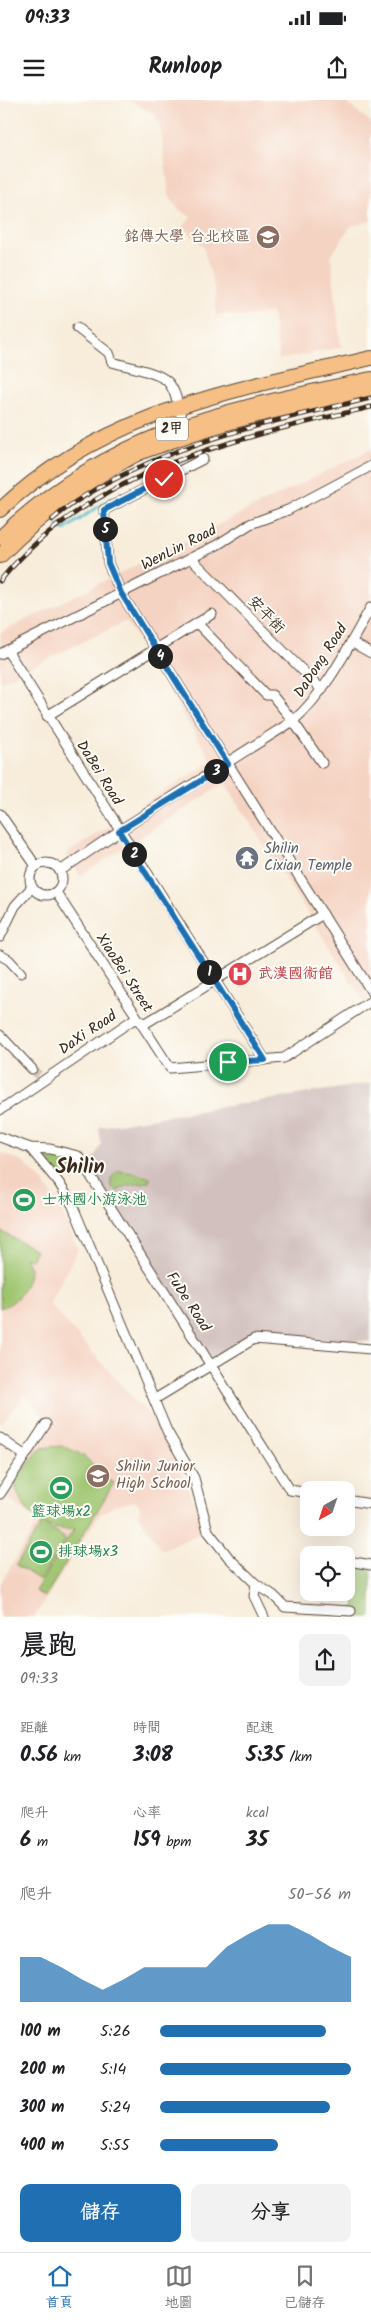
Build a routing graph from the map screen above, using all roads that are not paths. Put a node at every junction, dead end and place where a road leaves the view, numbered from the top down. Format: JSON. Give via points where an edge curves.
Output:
{"nodes":[{"id":1,"x":77,"y":328,"type":"dead end"},
{"id":2,"x":371,"y":358,"type":"edge"},
{"id":3,"x":371,"y":369,"type":"edge"},
{"id":4,"x":371,"y":379,"type":"edge"},
{"id":5,"x":371,"y":390,"type":"edge"},
{"id":6,"x":180,"y":411,"type":"junction"},
{"id":7,"x":203,"y":459,"type":"dead end"},
{"id":8,"x":371,"y":466,"type":"edge"},
{"id":9,"x":0,"y":510,"type":"edge"},
{"id":10,"x":37,"y":513,"type":"junction"},
{"id":11,"x":0,"y":526,"type":"edge"},
{"id":12,"x":0,"y":538,"type":"edge"},
{"id":13,"x":0,"y":556,"type":"edge"},
{"id":14,"x":192,"y":558,"type":"junction"},
{"id":15,"x":121,"y":593,"type":"junction"},
{"id":16,"x":371,"y":607,"type":"edge"},
{"id":17,"x":212,"y":614,"type":"dead end"},
{"id":18,"x":197,"y":623,"type":"junction"},
{"id":19,"x":351,"y":642,"type":"junction"},
{"id":20,"x":156,"y":649,"type":"junction"},
{"id":21,"x":3,"y":652,"type":"edge"},
{"id":22,"x":371,"y":653,"type":"edge"},
{"id":23,"x":322,"y":690,"type":"junction"},
{"id":24,"x":47,"y":716,"type":"junction"},
{"id":25,"x":294,"y":721,"type":"junction"},
{"id":26,"x":322,"y":763,"type":"dead end"},
{"id":27,"x":228,"y":764,"type":"junction"},
{"id":28,"x":0,"y":814,"type":"edge"},
{"id":29,"x":119,"y":831,"type":"junction"},
{"id":30,"x":36,"y":866,"type":"junction"},
{"id":31,"x":60,"y":871,"type":"junction"},
{"id":32,"x":32,"y":887,"type":"junction"},
{"id":33,"x":56,"y":892,"type":"junction"},
{"id":34,"x":323,"y":914,"type":"junction"},
{"id":35,"x":0,"y":937,"type":"edge"},
{"id":36,"x":0,"y":955,"type":"edge"},
{"id":37,"x":21,"y":973,"type":"dead end"},
{"id":38,"x":214,"y":980,"type":"junction"},
{"id":39,"x":371,"y":991,"type":"edge"},
{"id":40,"x":371,"y":1001,"type":"edge"},
{"id":41,"x":140,"y":1022,"type":"junction"},
{"id":42,"x":0,"y":1035,"type":"edge"},
{"id":43,"x":265,"y":1060,"type":"junction"},
{"id":44,"x":32,"y":1069,"type":"tunnel mouth"},
{"id":45,"x":0,"y":1110,"type":"edge"},
{"id":46,"x":0,"y":1138,"type":"edge"},
{"id":47,"x":30,"y":1148,"type":"junction"},
{"id":48,"x":371,"y":1350,"type":"edge"},
{"id":49,"x":211,"y":1363,"type":"junction"},
{"id":50,"x":155,"y":1399,"type":"junction"},
{"id":51,"x":46,"y":1424,"type":"dead end"},
{"id":52,"x":0,"y":1438,"type":"edge"},
{"id":53,"x":24,"y":1455,"type":"junction"},
{"id":54,"x":300,"y":1492,"type":"edge"},
{"id":55,"x":0,"y":1494,"type":"edge"},
{"id":56,"x":355,"y":1501,"type":"edge"},
{"id":57,"x":371,"y":1504,"type":"edge"},
{"id":58,"x":355,"y":1562,"type":"edge"},
{"id":59,"x":371,"y":1564,"type":"edge"},
{"id":60,"x":256,"y":1584,"type":"junction"},
{"id":61,"x":351,"y":1611,"type":"dead end"},
{"id":62,"x":264,"y":1617,"type":"edge"}],
"edges":[{"from":1,"to":6,"type":"street","via":[[109,353],[112,362],[168,382]]},
{"from":2,"to":6,"type":"main road","via":[[258,383]]},
{"from":3,"to":6,"type":"main road","number":"2甲"},
{"from":4,"to":10,"type":"main road","number":"2甲","via":[[252,405],[166,431],[108,458]]},
{"from":5,"to":10,"type":"main road","via":[[199,430],[134,456]]},
{"from":6,"to":9,"type":"main road","via":[[138,421],[64,461],[19,492]]},
{"from":6,"to":11,"type":"main road","number":"2甲","via":[[70,470]]},
{"from":7,"to":15,"type":"street","via":[[104,510],[108,563]]},
{"from":8,"to":14,"type":"street","name":"WenLin Road","via":[[288,510],[250,524]]},
{"from":10,"to":12,"type":"main road","number":"2甲"},
{"from":10,"to":13,"type":"main road"},
{"from":14,"to":15,"type":"street","name":"WenLin Road"},
{"from":14,"to":23,"type":"street","name":"安平街"},
{"from":15,"to":20,"type":"street"},
{"from":15,"to":21,"type":"street","name":"WenLin Road"},
{"from":16,"to":19,"type":"street","name":"DaDong Road"},
{"from":17,"to":18,"type":"street"},
{"from":18,"to":20,"type":"street"},
{"from":18,"to":25,"type":"street","via":[[266,694],[272,695]]},
{"from":19,"to":22,"type":"street"},
{"from":19,"to":23,"type":"street","name":"DaDong Road"},
{"from":20,"to":24,"type":"street"},
{"from":20,"to":27,"type":"street"},
{"from":21,"to":24,"type":"street","name":"DaBei Road"},
{"from":23,"to":25,"type":"street","name":"DaDong Road"},
{"from":24,"to":29,"type":"street","name":"DaBei Road"},
{"from":25,"to":26,"type":"street"},
{"from":25,"to":27,"type":"street","name":"DaDong Road"},
{"from":27,"to":29,"type":"street","name":"DaDong Road"},
{"from":27,"to":34,"type":"street"},
{"from":28,"to":30,"type":"street"},
{"from":29,"to":31,"type":"street","name":"DaDong Road"},
{"from":29,"to":38,"type":"street","name":"DaBei Road"},
{"from":30,"to":31,"type":"street","via":[[49,863]]},
{"from":30,"to":32,"type":"street","via":[[30,873]]},
{"from":31,"to":33,"type":"street","via":[[62,880]]},
{"from":32,"to":33,"type":"street","via":[[43,895]]},
{"from":32,"to":35,"type":"street","via":[[15,906]]},
{"from":33,"to":41,"type":"street","name":"XiaoBei Street"},
{"from":34,"to":38,"type":"street","name":"DaXi Road"},
{"from":34,"to":39,"type":"street"},
{"from":36,"to":37,"type":"street"},
{"from":38,"to":41,"type":"street","name":"DaXi Road","via":[[146,1023]]},
{"from":38,"to":43,"type":"street","name":"DaBei Road"},
{"from":40,"to":43,"type":"street","via":[[284,1058]]},
{"from":41,"to":43,"type":"street","name":"XiaoBei Street","via":[[170,1068]]},
{"from":41,"to":45,"type":"street","name":"DaXi Road","via":[[134,1019],[41,1079]]},
{"from":42,"to":44,"type":"street"},
{"from":46,"to":47,"type":"street","name":"FuDe Road"},
{"from":47,"to":49,"type":"street","name":"FuDe Road","via":[[78,1156]]},
{"from":47,"to":50,"type":"street","via":[[72,1204]]},
{"from":48,"to":49,"type":"street","via":[[254,1339]]},
{"from":49,"to":50,"type":"street"},
{"from":49,"to":54,"type":"street","name":"FuDe Road","via":[[290,1490]]},
{"from":50,"to":60,"type":"street","via":[[167,1431],[194,1478],[208,1531],[229,1558]]},
{"from":51,"to":53,"type":"street"},
{"from":52,"to":53,"type":"street"},
{"from":53,"to":55,"type":"street"},
{"from":56,"to":57,"type":"street"},
{"from":58,"to":59,"type":"street"},
{"from":60,"to":61,"type":"street","via":[[285,1607]]},
{"from":60,"to":62,"type":"street","via":[[254,1596]]}]}
